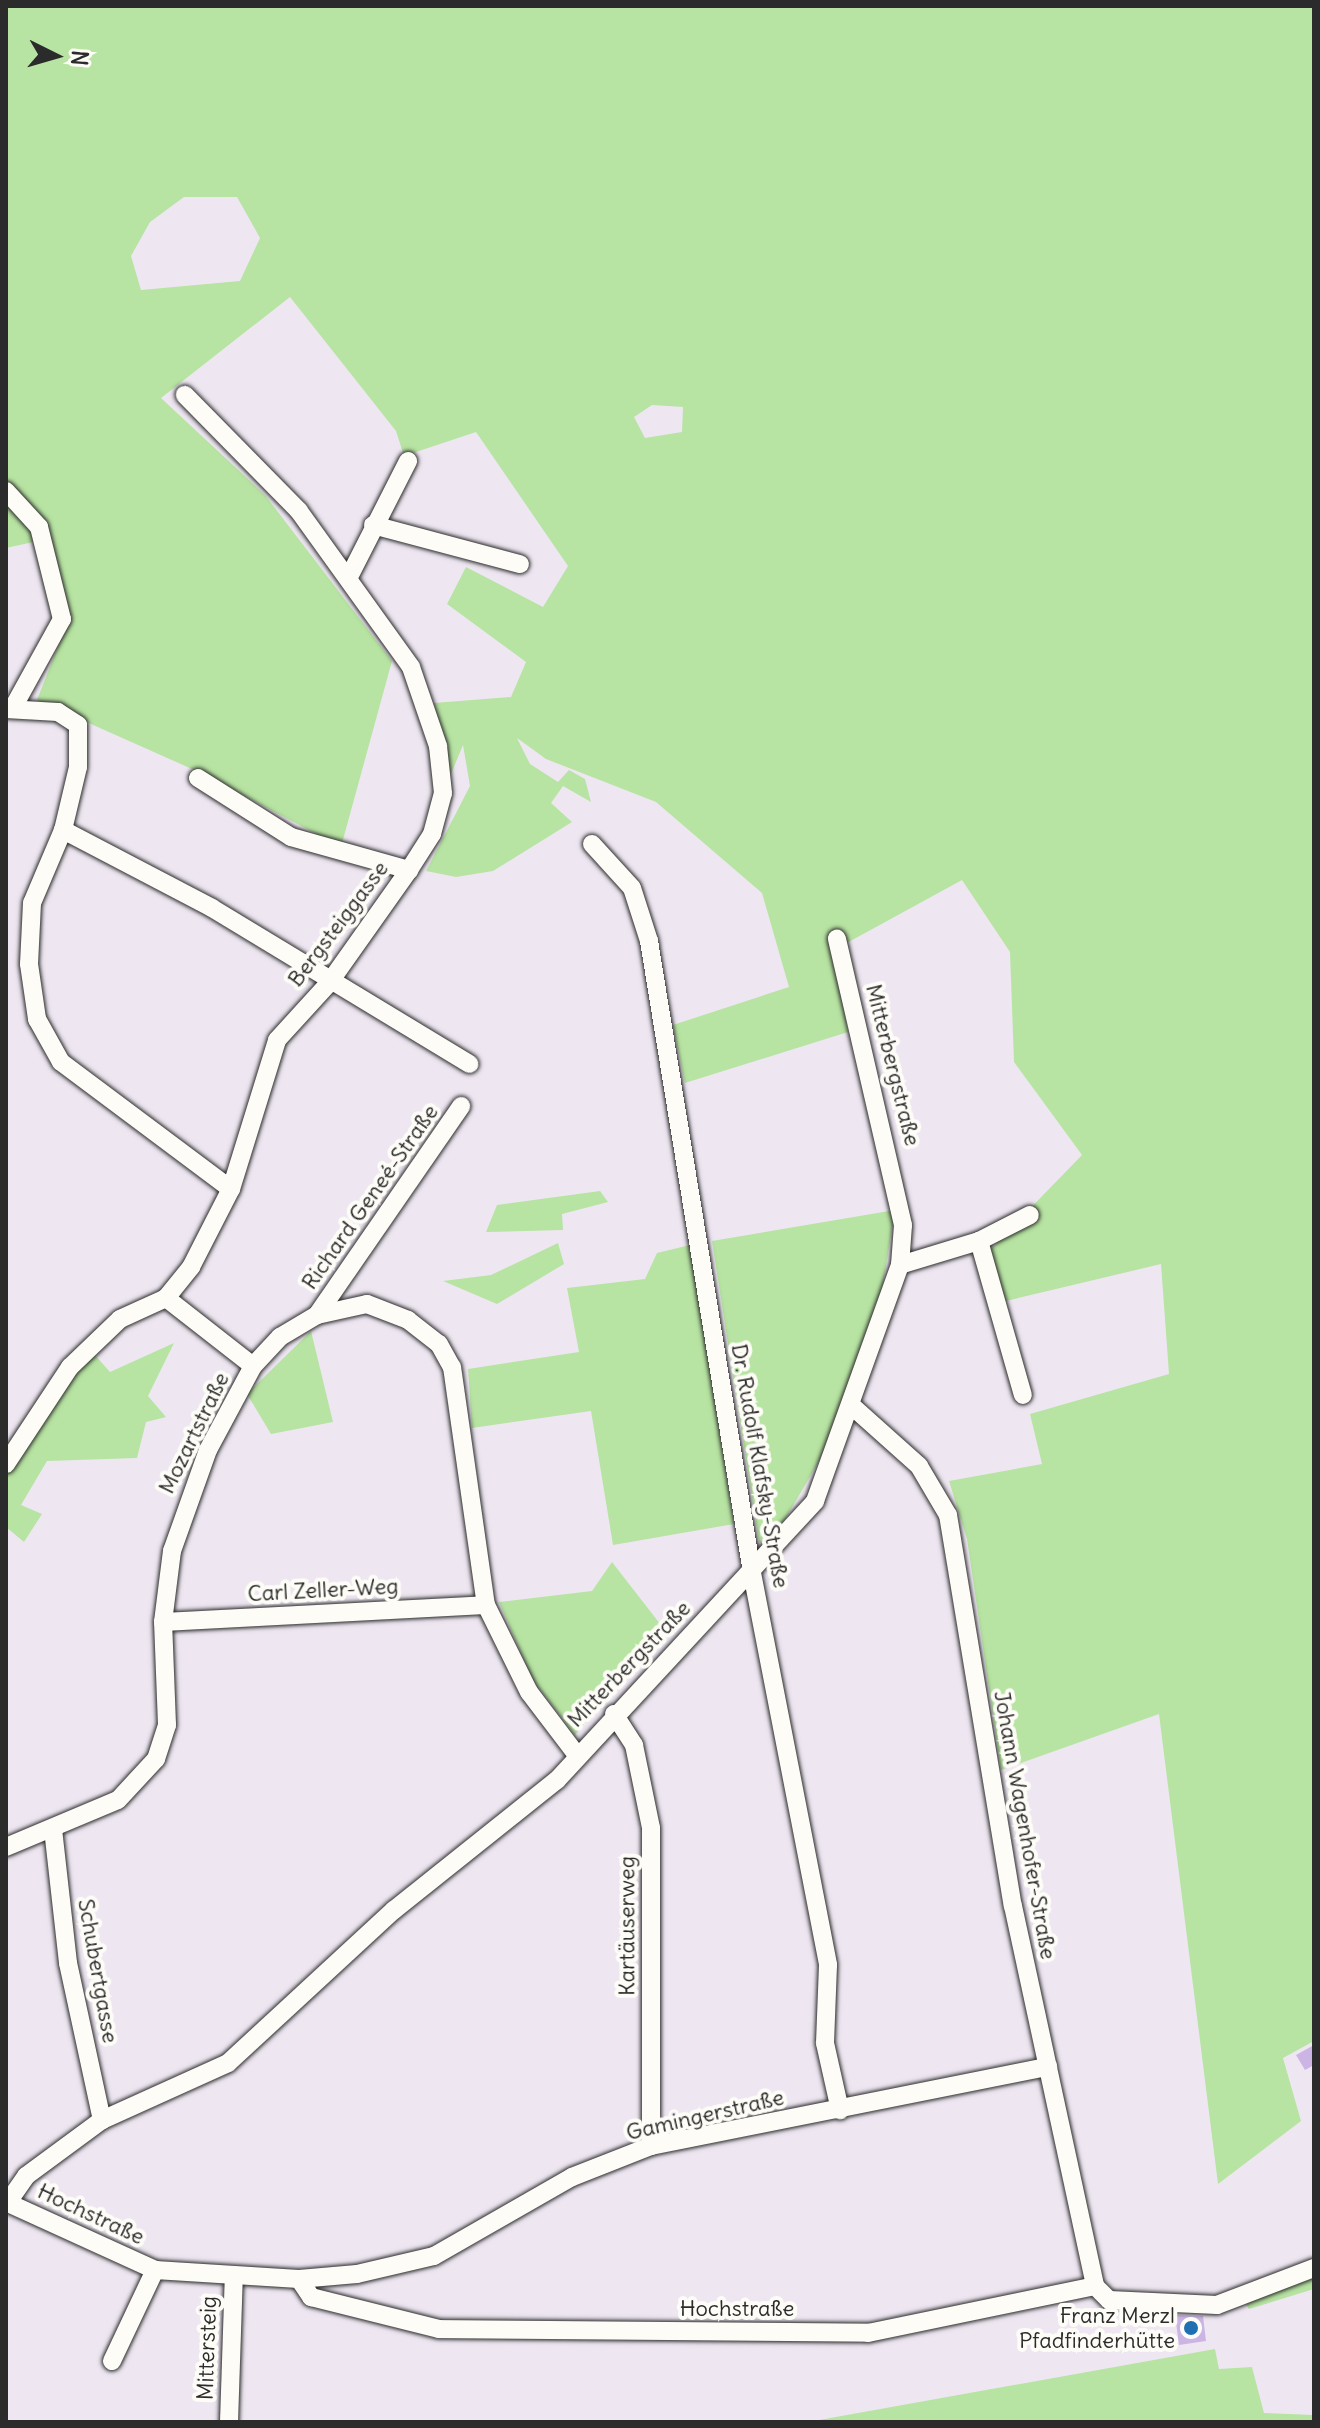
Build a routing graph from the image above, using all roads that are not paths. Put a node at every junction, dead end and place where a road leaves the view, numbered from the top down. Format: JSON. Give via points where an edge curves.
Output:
{"nodes":[{"id":1,"x":185,"y":395,"type":"dead end"},
{"id":2,"x":408,"y":461,"type":"dead end"},
{"id":3,"x":6,"y":491,"type":"edge"},
{"id":4,"x":373,"y":525,"type":"junction"},
{"id":5,"x":520,"y":564,"type":"dead end"},
{"id":6,"x":350,"y":575,"type":"junction"},
{"id":7,"x":10,"y":707,"type":"edge"},
{"id":8,"x":198,"y":778,"type":"dead end"},
{"id":9,"x":63,"y":830,"type":"junction"},
{"id":10,"x":592,"y":844,"type":"dead end"},
{"id":11,"x":409,"y":870,"type":"junction"},
{"id":12,"x":837,"y":939,"type":"dead end"},
{"id":13,"x":329,"y":983,"type":"junction"},
{"id":14,"x":470,"y":1064,"type":"dead end"},
{"id":15,"x":461,"y":1106,"type":"dead end"},
{"id":16,"x":231,"y":1189,"type":"junction"},
{"id":17,"x":1030,"y":1215,"type":"dead end"},
{"id":18,"x":979,"y":1241,"type":"junction"},
{"id":19,"x":900,"y":1265,"type":"junction"},
{"id":20,"x":166,"y":1298,"type":"junction"},
{"id":21,"x":317,"y":1315,"type":"junction"},
{"id":22,"x":253,"y":1366,"type":"junction"},
{"id":23,"x":1023,"y":1395,"type":"dead end"},
{"id":24,"x":852,"y":1406,"type":"junction"},
{"id":25,"x":6,"y":1464,"type":"edge"},
{"id":26,"x":752,"y":1573,"type":"junction"},
{"id":27,"x":486,"y":1605,"type":"junction"},
{"id":28,"x":163,"y":1622,"type":"junction"},
{"id":29,"x":614,"y":1714,"type":"junction"},
{"id":30,"x":576,"y":1754,"type":"junction"},
{"id":31,"x":53,"y":1829,"type":"junction"},
{"id":32,"x":6,"y":1847,"type":"edge"},
{"id":33,"x":1048,"y":2067,"type":"junction"},
{"id":34,"x":840,"y":2110,"type":"junction"},
{"id":35,"x":102,"y":2120,"type":"junction"},
{"id":36,"x":651,"y":2146,"type":"junction"},
{"id":37,"x":7,"y":2202,"type":"edge"},
{"id":38,"x":1314,"y":2268,"type":"edge"},
{"id":39,"x":155,"y":2270,"type":"junction"},
{"id":40,"x":234,"y":2275,"type":"junction"},
{"id":41,"x":299,"y":2279,"type":"junction"},
{"id":42,"x":1095,"y":2286,"type":"junction"},
{"id":43,"x":112,"y":2361,"type":"dead end"},
{"id":44,"x":229,"y":2422,"type":"edge"}],
"edges":[{"from":1,"to":6,"type":"street","name":"Bergsteiggasse"},
{"from":2,"to":4,"type":"street"},
{"from":3,"to":7,"type":"street","via":[[39,527],[62,619]]},
{"from":4,"to":5,"type":"street"},
{"from":4,"to":6,"type":"street"},
{"from":6,"to":11,"type":"street","name":"Bergsteiggasse","via":[[411,667],[438,746],[443,793],[432,834]]},
{"from":7,"to":9,"type":"street","via":[[58,712],[78,725],[78,767]]},
{"from":8,"to":11,"type":"street","via":[[291,837]]},
{"from":9,"to":13,"type":"street","via":[[212,908]]},
{"from":9,"to":16,"type":"street","via":[[32,903],[29,964],[37,1019],[61,1062]]},
{"from":10,"to":26,"type":"street","name":"Dr. Rudolf Klafsky-Straße","via":[[632,888],[649,941]]},
{"from":11,"to":13,"type":"street","name":"Bergsteiggasse"},
{"from":12,"to":19,"type":"street","name":"Mitterbergstraße","via":[[896,1172]]},
{"from":13,"to":14,"type":"street"},
{"from":13,"to":16,"type":"street","name":"Bergsteiggasse","via":[[277,1040]]},
{"from":15,"to":21,"type":"street","name":"Richard Geneé-Straße"},
{"from":16,"to":20,"type":"street","name":"Bergsteiggasse","via":[[215,1227]]},
{"from":17,"to":18,"type":"street"},
{"from":18,"to":19,"type":"street"},
{"from":18,"to":23,"type":"street"},
{"from":19,"to":24,"type":"street","name":"Mitterbergstraße"},
{"from":20,"to":22,"type":"street"},
{"from":20,"to":25,"type":"street","via":[[120,1319],[70,1367]]},
{"from":21,"to":22,"type":"street","name":"Mozartstraße","via":[[280,1337]]},
{"from":21,"to":27,"type":"street","via":[[367,1304],[408,1320],[439,1344],[452,1367]]},
{"from":22,"to":28,"type":"street","name":"Mozartstraße","via":[[188,1493]]},
{"from":24,"to":26,"type":"street","name":"Mitterbergstraße","via":[[815,1501]]},
{"from":24,"to":33,"type":"street","name":"Johann Wagenhofer-Straße","via":[[919,1466],[948,1515],[1013,1906]]},
{"from":26,"to":29,"type":"street","name":"Mitterbergstraße"},
{"from":26,"to":34,"type":"street","name":"Dr. Rudolf Klafsky-Straße","via":[[828,1965],[825,2043]]},
{"from":27,"to":28,"type":"street","name":"Carl Zeller-Weg"},
{"from":27,"to":30,"type":"street","via":[[529,1692]]},
{"from":28,"to":31,"type":"street","name":"Mozartstraße","via":[[167,1725],[156,1759],[118,1800]]},
{"from":29,"to":30,"type":"street","name":"Mitterbergstraße"},
{"from":29,"to":36,"type":"street","name":"Kartäuserweg","via":[[634,1745],[651,1828]]},
{"from":30,"to":35,"type":"street","name":"Mitterbergstraße","via":[[557,1780],[394,1910],[228,2063]]},
{"from":31,"to":32,"type":"street","name":"Mozartstraße"},
{"from":31,"to":35,"type":"street","name":"Schubertgasse","via":[[68,1963]]},
{"from":33,"to":34,"type":"street","name":"Gamingerstraße"},
{"from":33,"to":42,"type":"street","name":"Johann Wagenhofer-Straße"},
{"from":34,"to":36,"type":"street","name":"Gamingerstraße"},
{"from":35,"to":37,"type":"street","name":"Mitterbergstraße","via":[[26,2176]]},
{"from":36,"to":41,"type":"street","name":"Gamingerstraße","via":[[572,2177],[434,2256]]},
{"from":37,"to":39,"type":"street","name":"Hochstraße"},
{"from":38,"to":42,"type":"street","via":[[1217,2305],[1109,2300]]},
{"from":39,"to":40,"type":"street","name":"Hochstraße"},
{"from":39,"to":43,"type":"street","name":"Hochstraße"},
{"from":40,"to":41,"type":"street","name":"Hochstraße"},
{"from":40,"to":44,"type":"street","name":"Mittersteig"},
{"from":41,"to":42,"type":"street","name":"Hochstraße","via":[[311,2297],[379,2320],[482,2333],[868,2333]]}]}
